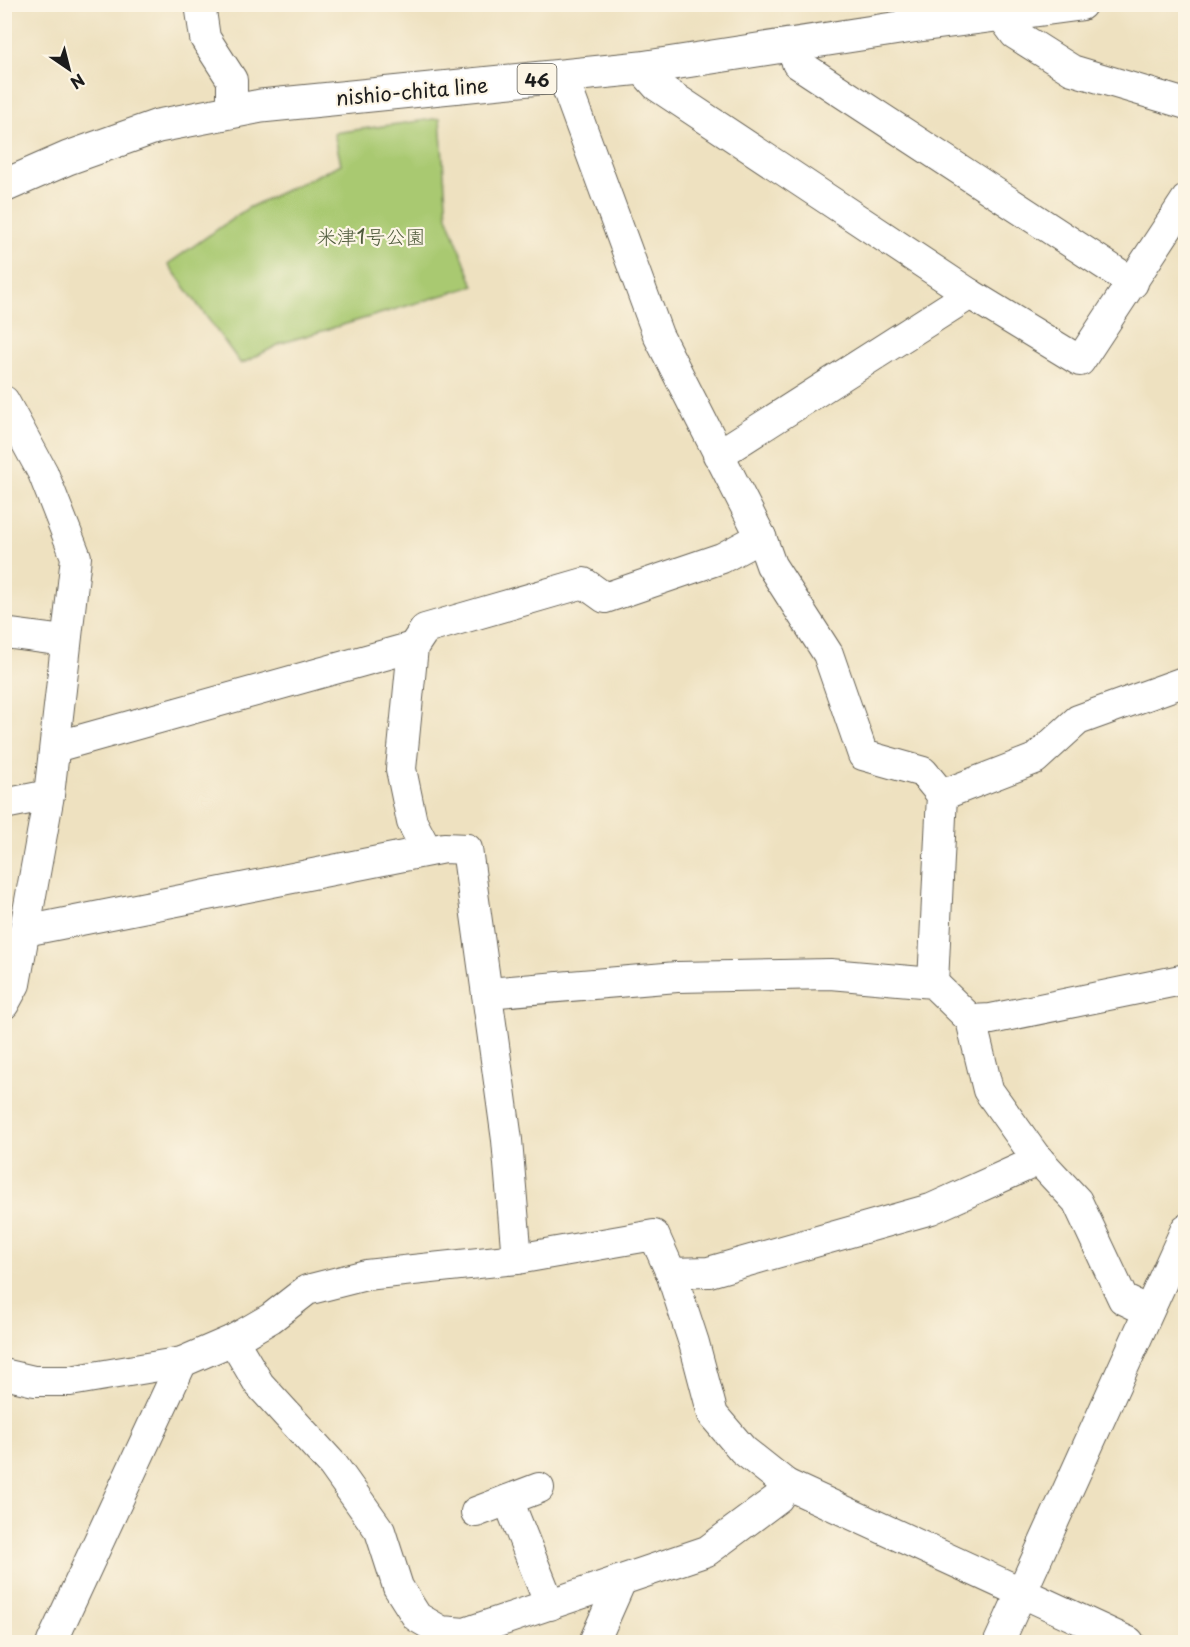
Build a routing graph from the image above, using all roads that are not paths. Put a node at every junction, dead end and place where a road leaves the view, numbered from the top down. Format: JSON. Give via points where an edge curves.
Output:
{"nodes":[{"id":1,"x":200,"y":4,"type":"edge"},
{"id":2,"x":1080,"y":4,"type":"edge"},
{"id":3,"x":911,"y":15,"type":"edge"},
{"id":4,"x":1001,"y":15,"type":"junction"},
{"id":5,"x":792,"y":44,"type":"junction"},
{"id":6,"x":641,"y":68,"type":"junction"},
{"id":7,"x":562,"y":77,"type":"junction"},
{"id":8,"x":1185,"y":104,"type":"edge"},
{"id":9,"x":232,"y":111,"type":"junction"},
{"id":10,"x":4,"y":186,"type":"edge"},
{"id":11,"x":1185,"y":200,"type":"edge"},
{"id":12,"x":1133,"y":283,"type":"junction"},
{"id":13,"x":970,"y":294,"type":"junction"},
{"id":14,"x":4,"y":401,"type":"edge"},
{"id":15,"x":718,"y":455,"type":"junction"},
{"id":16,"x":761,"y":537,"type":"junction"},
{"id":17,"x":4,"y":633,"type":"edge"},
{"id":18,"x":65,"y":641,"type":"junction"},
{"id":19,"x":413,"y":647,"type":"junction"},
{"id":20,"x":1185,"y":681,"type":"edge"},
{"id":21,"x":55,"y":747,"type":"junction"},
{"id":22,"x":49,"y":795,"type":"junction"},
{"id":23,"x":942,"y":795,"type":"junction"},
{"id":24,"x":4,"y":804,"type":"edge"},
{"id":25,"x":427,"y":851,"type":"junction"},
{"id":26,"x":25,"y":931,"type":"junction"},
{"id":27,"x":1185,"y":979,"type":"edge"},
{"id":28,"x":933,"y":983,"type":"junction"},
{"id":29,"x":487,"y":993,"type":"junction"},
{"id":30,"x":4,"y":1004,"type":"edge"},
{"id":31,"x":971,"y":1020,"type":"junction"},
{"id":32,"x":1039,"y":1160,"type":"junction"},
{"id":33,"x":1185,"y":1229,"type":"edge"},
{"id":34,"x":517,"y":1259,"type":"junction"},
{"id":35,"x":671,"y":1273,"type":"junction"},
{"id":36,"x":1148,"y":1311,"type":"junction"},
{"id":37,"x":233,"y":1340,"type":"junction"},
{"id":38,"x":182,"y":1362,"type":"junction"},
{"id":39,"x":4,"y":1374,"type":"edge"},
{"id":40,"x":786,"y":1484,"type":"junction"},
{"id":41,"x":539,"y":1488,"type":"dead end"},
{"id":42,"x":508,"y":1500,"type":"junction"},
{"id":43,"x":476,"y":1512,"type":"dead end"},
{"id":44,"x":621,"y":1581,"type":"junction"},
{"id":45,"x":1022,"y":1593,"type":"junction"},
{"id":46,"x":550,"y":1605,"type":"junction"},
{"id":47,"x":52,"y":1642,"type":"edge"},
{"id":48,"x":594,"y":1642,"type":"edge"},
{"id":49,"x":999,"y":1642,"type":"edge"},
{"id":50,"x":1129,"y":1642,"type":"edge"}],
"edges":[{"from":1,"to":9,"type":"street","via":[[205,38],[232,81]]},
{"from":2,"to":4,"type":"main road","name":"nishio-chita line","number":"46"},
{"from":3,"to":4,"type":"main road","name":"nishio-chita line","number":"46"},
{"from":3,"to":5,"type":"main road","name":"nishio-chita line","number":"46"},
{"from":4,"to":8,"type":"street","via":[[1015,34],[1072,70]]},
{"from":5,"to":6,"type":"main road","name":"nishio-chita line","number":"46"},
{"from":5,"to":12,"type":"street","via":[[797,63]]},
{"from":6,"to":7,"type":"main road","name":"nishio-chita line","number":"46"},
{"from":6,"to":13,"type":"street","via":[[657,86]]},
{"from":7,"to":9,"type":"main road","name":"nishio-chita line","number":"46"},
{"from":7,"to":15,"type":"street","via":[[658,335]]},
{"from":9,"to":10,"type":"main road","name":"nishio-chita line","number":"46","via":[[158,126]]},
{"from":11,"to":12,"type":"street"},
{"from":12,"to":13,"type":"street","via":[[1080,361]]},
{"from":13,"to":15,"type":"street"},
{"from":14,"to":18,"type":"street","via":[[43,473],[76,557]]},
{"from":15,"to":16,"type":"street"},
{"from":16,"to":19,"type":"street","via":[[722,558],[605,598],[584,583],[425,629]]},
{"from":16,"to":23,"type":"street","via":[[771,565],[828,654],[863,755],[923,772]]},
{"from":17,"to":18,"type":"street"},
{"from":18,"to":21,"type":"street"},
{"from":19,"to":21,"type":"street"},
{"from":19,"to":25,"type":"street","via":[[401,769],[412,822]]},
{"from":20,"to":23,"type":"street","via":[[1078,720],[1035,759]]},
{"from":21,"to":22,"type":"street"},
{"from":22,"to":24,"type":"street"},
{"from":22,"to":26,"type":"street"},
{"from":23,"to":28,"type":"street"},
{"from":25,"to":26,"type":"street"},
{"from":25,"to":29,"type":"street","via":[[467,849]]},
{"from":26,"to":30,"type":"street","via":[[15,984]]},
{"from":27,"to":31,"type":"street"},
{"from":28,"to":29,"type":"street","via":[[830,974],[677,977]]},
{"from":28,"to":31,"type":"street"},
{"from":29,"to":34,"type":"street","via":[[507,1140]]},
{"from":31,"to":32,"type":"street","via":[[988,1090]]},
{"from":32,"to":35,"type":"street","via":[[931,1209],[709,1272]]},
{"from":32,"to":36,"type":"street","via":[[1077,1201],[1123,1299]]},
{"from":33,"to":36,"type":"street"},
{"from":34,"to":35,"type":"street","via":[[654,1235]]},
{"from":34,"to":37,"type":"street","via":[[366,1275],[307,1290],[272,1318]]},
{"from":35,"to":40,"type":"street","via":[[713,1415],[743,1450]]},
{"from":36,"to":45,"type":"street"},
{"from":37,"to":38,"type":"street"},
{"from":37,"to":46,"type":"street","via":[[259,1384],[333,1465],[380,1531],[398,1587],[417,1617],[441,1631],[465,1634]]},
{"from":38,"to":39,"type":"street","via":[[70,1381],[34,1381]]},
{"from":38,"to":47,"type":"street"},
{"from":40,"to":44,"type":"street","via":[[778,1498],[707,1551]]},
{"from":40,"to":45,"type":"street"},
{"from":41,"to":42,"type":"street"},
{"from":42,"to":43,"type":"street"},
{"from":42,"to":46,"type":"street"},
{"from":44,"to":46,"type":"street"},
{"from":44,"to":48,"type":"street"},
{"from":45,"to":49,"type":"street"},
{"from":45,"to":50,"type":"street"}]}
